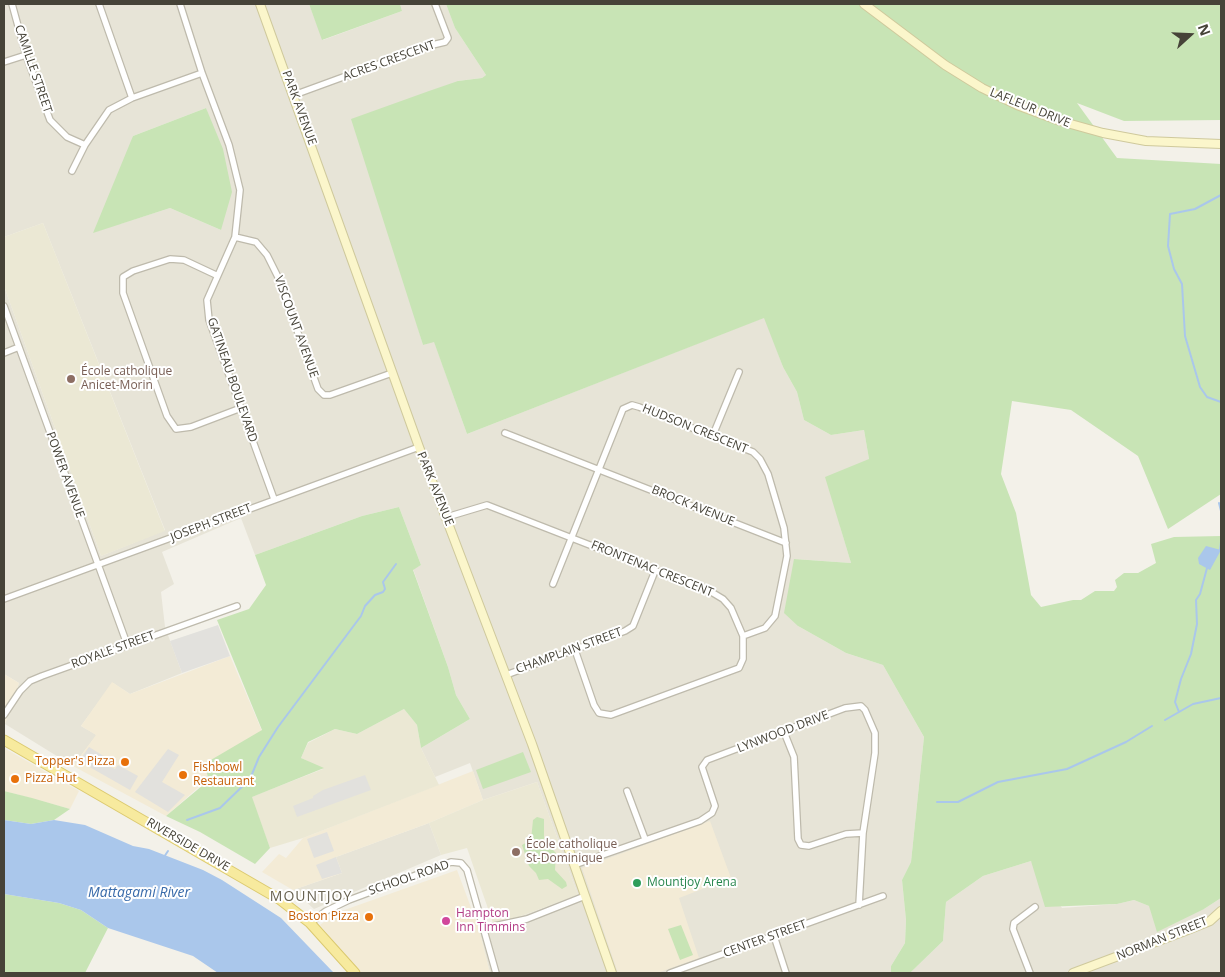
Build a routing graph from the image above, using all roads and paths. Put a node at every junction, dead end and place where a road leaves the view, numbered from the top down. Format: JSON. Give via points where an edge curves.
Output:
{"nodes":[{"id":1,"x":12,"y":4,"type":"edge"},
{"id":2,"x":99,"y":4,"type":"edge"},
{"id":3,"x":180,"y":4,"type":"edge"},
{"id":4,"x":260,"y":4,"type":"edge"},
{"id":5,"x":435,"y":4,"type":"edge"},
{"id":6,"x":864,"y":4,"type":"edge"},
{"id":7,"x":26,"y":55,"type":"junction"},
{"id":8,"x":4,"y":62,"type":"edge"},
{"id":9,"x":202,"y":73,"type":"junction"},
{"id":10,"x":294,"y":95,"type":"junction"},
{"id":11,"x":132,"y":98,"type":"junction"},
{"id":12,"x":1221,"y":144,"type":"edge"},
{"id":13,"x":85,"y":145,"type":"junction"},
{"id":14,"x":72,"y":171,"type":"dead end"},
{"id":15,"x":235,"y":236,"type":"junction"},
{"id":16,"x":216,"y":276,"type":"junction"},
{"id":17,"x":4,"y":306,"type":"edge"},
{"id":18,"x":19,"y":347,"type":"junction"},
{"id":19,"x":4,"y":352,"type":"edge"},
{"id":20,"x":739,"y":372,"type":"dead end"},
{"id":21,"x":392,"y":373,"type":"junction"},
{"id":22,"x":241,"y":408,"type":"junction"},
{"id":23,"x":505,"y":432,"type":"dead end"},
{"id":24,"x":713,"y":435,"type":"junction"},
{"id":25,"x":419,"y":447,"type":"junction"},
{"id":26,"x":600,"y":469,"type":"junction"},
{"id":27,"x":274,"y":499,"type":"junction"},
{"id":28,"x":447,"y":517,"type":"junction"},
{"id":29,"x":572,"y":536,"type":"junction"},
{"id":30,"x":786,"y":543,"type":"junction"},
{"id":31,"x":98,"y":565,"type":"junction"},
{"id":32,"x":655,"y":571,"type":"junction"},
{"id":33,"x":552,"y":584,"type":"dead end"},
{"id":34,"x":4,"y":599,"type":"edge"},
{"id":35,"x":237,"y":606,"type":"dead end"},
{"id":36,"x":743,"y":636,"type":"junction"},
{"id":37,"x":127,"y":644,"type":"junction"},
{"id":38,"x":575,"y":650,"type":"junction"},
{"id":39,"x":506,"y":675,"type":"junction"},
{"id":40,"x":4,"y":715,"type":"edge"},
{"id":41,"x":784,"y":732,"type":"junction"},
{"id":42,"x":4,"y":740,"type":"edge"},
{"id":43,"x":628,"y":791,"type":"dead end"},
{"id":44,"x":863,"y":833,"type":"junction"},
{"id":45,"x":644,"y":839,"type":"junction"},
{"id":46,"x":574,"y":865,"type":"junction"},
{"id":47,"x":585,"y":896,"type":"junction"},
{"id":48,"x":883,"y":896,"type":"dead end"},
{"id":49,"x":859,"y":904,"type":"junction"},
{"id":50,"x":1035,"y":907,"type":"dead end"},
{"id":51,"x":1221,"y":911,"type":"edge"},
{"id":52,"x":310,"y":923,"type":"junction"},
{"id":53,"x":485,"y":928,"type":"junction"},
{"id":54,"x":774,"y":936,"type":"junction"},
{"id":55,"x":355,"y":973,"type":"edge"},
{"id":56,"x":496,"y":973,"type":"edge"},
{"id":57,"x":610,"y":973,"type":"edge"},
{"id":58,"x":670,"y":973,"type":"edge"},
{"id":59,"x":786,"y":973,"type":"edge"},
{"id":60,"x":1030,"y":973,"type":"edge"},
{"id":61,"x":1073,"y":973,"type":"edge"}],
"edges":[{"from":1,"to":7,"type":"street","name":"CAMILLE STREET"},
{"from":2,"to":11,"type":"street"},
{"from":3,"to":9,"type":"street","name":"GATINEAU BOULEVARD"},
{"from":4,"to":10,"type":"street","name":"PARK AVENUE"},
{"from":5,"to":10,"type":"street","name":"ACRES CRESCENT","via":[[448,38],[445,42]]},
{"from":6,"to":12,"type":"street","name":"LAFLEUR DRIVE","via":[[945,65],[1017,105],[1103,133],[1146,141]]},
{"from":7,"to":8,"type":"street"},
{"from":7,"to":13,"type":"street","name":"CAMILLE STREET","via":[[50,120],[67,137]]},
{"from":9,"to":11,"type":"street"},
{"from":9,"to":15,"type":"street","name":"GATINEAU BOULEVARD","via":[[229,144],[240,190]]},
{"from":10,"to":21,"type":"street","name":"PARK AVENUE"},
{"from":11,"to":13,"type":"street","via":[[109,110]]},
{"from":13,"to":14,"type":"street"},
{"from":15,"to":16,"type":"street","name":"GATINEAU BOULEVARD"},
{"from":15,"to":21,"type":"street","name":"VISCOUNT AVENUE","via":[[256,242],[267,256],[318,389],[324,395]]},
{"from":16,"to":22,"type":"street","name":"GATINEAU BOULEVARD","via":[[206,300],[209,320]]},
{"from":16,"to":22,"type":"street","via":[[184,260],[170,259],[133,271],[124,278],[123,293],[167,416],[176,429],[191,427]]},
{"from":17,"to":18,"type":"street","name":"POWER AVENUE"},
{"from":18,"to":19,"type":"street"},
{"from":18,"to":31,"type":"street","name":"POWER AVENUE"},
{"from":20,"to":24,"type":"street"},
{"from":21,"to":25,"type":"street","name":"PARK AVENUE"},
{"from":22,"to":27,"type":"street","name":"GATINEAU BOULEVARD"},
{"from":23,"to":26,"type":"street","name":"BROCK AVENUE"},
{"from":24,"to":26,"type":"street","name":"HUDSON CRESCENT","via":[[632,405],[623,409]]},
{"from":24,"to":30,"type":"street","name":"HUDSON CRESCENT","via":[[753,452],[760,459],[781,512]]},
{"from":25,"to":27,"type":"street","name":"JOSEPH STREET"},
{"from":25,"to":28,"type":"street","name":"PARK AVENUE"},
{"from":26,"to":29,"type":"street","name":"HUDSON CRESCENT"},
{"from":26,"to":30,"type":"street","name":"BROCK AVENUE"},
{"from":27,"to":31,"type":"street","name":"JOSEPH STREET"},
{"from":28,"to":29,"type":"street","name":"FRONTENAC CRESCENT","via":[[486,505]]},
{"from":28,"to":39,"type":"street","name":"PARK AVENUE"},
{"from":29,"to":32,"type":"street","name":"FRONTENAC CRESCENT"},
{"from":29,"to":33,"type":"street","name":"HUDSON CRESCENT"},
{"from":30,"to":36,"type":"street","name":"HUDSON CRESCENT","via":[[787,556],[775,616],[765,628]]},
{"from":31,"to":34,"type":"street","name":"JOSEPH STREET"},
{"from":31,"to":37,"type":"street","name":"POWER AVENUE"},
{"from":32,"to":36,"type":"street","name":"FRONTENAC CRESCENT","via":[[723,598]]},
{"from":32,"to":38,"type":"street","name":"CHAMPLAIN STREET","via":[[633,626]]},
{"from":35,"to":37,"type":"street","name":"ROYALE STREET"},
{"from":36,"to":38,"type":"street","name":"FRONTENAC CRESCENT","via":[[743,659],[739,668],[611,716],[599,712],[594,705]]},
{"from":37,"to":40,"type":"street","name":"ROYALE STREET","via":[[30,681]]},
{"from":38,"to":39,"type":"street","name":"CHAMPLAIN STREET"},
{"from":39,"to":46,"type":"street","name":"PARK AVENUE"},
{"from":41,"to":44,"type":"street","via":[[794,757],[798,839],[801,845],[809,846],[846,834]]},
{"from":41,"to":44,"type":"street","name":"LYNWOOD DRIVE","via":[[845,708],[861,706],[865,710],[875,734],[876,753]]},
{"from":41,"to":45,"type":"street","name":"LYNWOOD DRIVE","via":[[707,760],[702,767],[715,806],[712,813],[700,821]]},
{"from":42,"to":52,"type":"main road","name":"RIVERSIDE DRIVE","via":[[248,879]]},
{"from":43,"to":45,"type":"street"},
{"from":44,"to":49,"type":"street","name":"LYNWOOD DRIVE"},
{"from":45,"to":46,"type":"street","name":"LYNWOOD DRIVE"},
{"from":46,"to":47,"type":"street","name":"PARK AVENUE"},
{"from":47,"to":53,"type":"street","via":[[527,918]]},
{"from":47,"to":57,"type":"street","name":"PARK AVENUE"},
{"from":48,"to":49,"type":"street","name":"CENTER STREET"},
{"from":49,"to":54,"type":"street","name":"CENTER STREET"},
{"from":50,"to":60,"type":"street","via":[[1014,923],[1013,929]]},
{"from":51,"to":61,"type":"street","name":"NORMAN STREET","via":[[1210,920],[1185,931]]},
{"from":52,"to":53,"type":"street","name":"SCHOOL ROAD","via":[[349,900],[450,862],[461,864],[467,870]]},
{"from":52,"to":55,"type":"main road","name":"RIVERSIDE DRIVE"},
{"from":53,"to":56,"type":"street","name":"SCHOOL ROAD"},
{"from":54,"to":58,"type":"street","name":"CENTER STREET"},
{"from":54,"to":59,"type":"street"}]}
